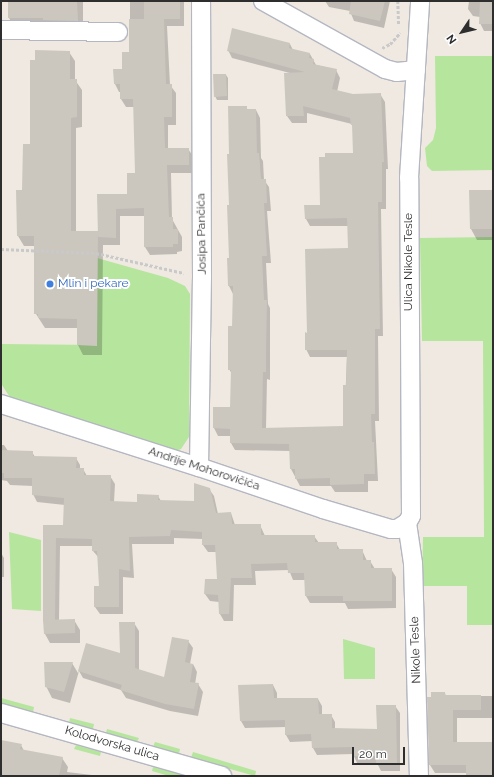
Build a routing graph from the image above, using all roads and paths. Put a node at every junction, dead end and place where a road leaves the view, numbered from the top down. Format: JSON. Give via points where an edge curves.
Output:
{"nodes":[{"id":1,"x":201,"y":1,"type":"edge"},
{"id":2,"x":263,"y":1,"type":"edge"},
{"id":3,"x":398,"y":1,"type":"edge"},
{"id":4,"x":420,"y":1,"type":"edge"},
{"id":5,"x":1,"y":30,"type":"edge"},
{"id":6,"x":118,"y":32,"type":"dead end"},
{"id":7,"x":399,"y":37,"type":"dead end"},
{"id":8,"x":416,"y":70,"type":"junction"},
{"id":9,"x":1,"y":249,"type":"edge"},
{"id":10,"x":202,"y":277,"type":"junction"},
{"id":11,"x":1,"y":404,"type":"edge"},
{"id":12,"x":199,"y":467,"type":"junction"},
{"id":13,"x":407,"y":524,"type":"junction"},
{"id":14,"x":1,"y":713,"type":"edge"},
{"id":15,"x":222,"y":776,"type":"edge"},
{"id":16,"x":419,"y":776,"type":"edge"}],
"edges":[{"from":1,"to":10,"type":"street","name":"Josipa Pančića"},
{"from":2,"to":8,"type":"street","via":[[385,69],[398,72]]},
{"from":3,"to":7,"type":"path"},
{"from":4,"to":8,"type":"street","name":"Ulica Nikole Tesle"},
{"from":5,"to":6,"type":"street"},
{"from":8,"to":13,"type":"street","name":"Ulica Nikole Tesle","via":[[408,178],[411,516]]},
{"from":9,"to":10,"type":"path","via":[[96,253]]},
{"from":10,"to":12,"type":"street","name":"Josipa Pančića"},
{"from":11,"to":12,"type":"street","name":"Andrije Mohorovičića"},
{"from":12,"to":13,"type":"street","name":"Andrije Mohorovičića","via":[[391,529]]},
{"from":13,"to":16,"type":"street","name":"Nikole Tesle","via":[[413,563]]},
{"from":14,"to":15,"type":"street","name":"Kolodvorska ulica"}]}
